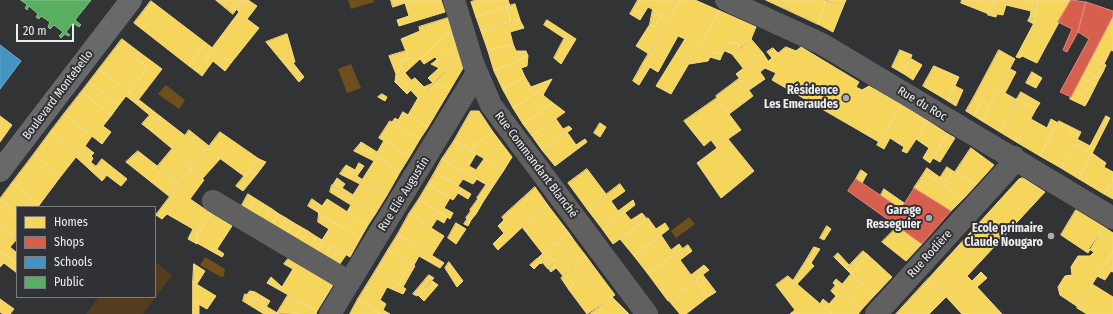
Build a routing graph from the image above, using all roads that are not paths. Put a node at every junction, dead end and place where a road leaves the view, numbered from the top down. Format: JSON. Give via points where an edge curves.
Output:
{"nodes":[{"id":1,"x":131,"y":0,"type":"edge"},
{"id":2,"x":454,"y":0,"type":"edge"},
{"id":3,"x":726,"y":0,"type":"edge"},
{"id":4,"x":477,"y":74,"type":"junction"},
{"id":5,"x":1014,"y":157,"type":"junction"},
{"id":6,"x":0,"y":171,"type":"edge"},
{"id":7,"x":213,"y":201,"type":"dead end"},
{"id":8,"x":1113,"y":218,"type":"edge"},
{"id":9,"x":349,"y":282,"type":"junction"},
{"id":10,"x":330,"y":314,"type":"edge"},
{"id":11,"x":647,"y":314,"type":"edge"},
{"id":12,"x":876,"y":314,"type":"edge"}],
"edges":[{"from":1,"to":6,"type":"main road","name":"Boulevard Montebello"},
{"from":2,"to":4,"type":"street","name":"Rue Commandant Blanché"},
{"from":3,"to":5,"type":"street","name":"Rue du Roc","via":[[822,44]]},
{"from":4,"to":9,"type":"street","name":"Rue Elie Augustin"},
{"from":4,"to":11,"type":"street","name":"Rue Commandant Blanché","via":[[491,105]]},
{"from":5,"to":8,"type":"street","name":"Rue du Roc"},
{"from":5,"to":12,"type":"street","name":"Rue Rodière","via":[[1007,170]]},
{"from":7,"to":9,"type":"street"},
{"from":9,"to":10,"type":"street","name":"Rue Elie Augustin"}]}
